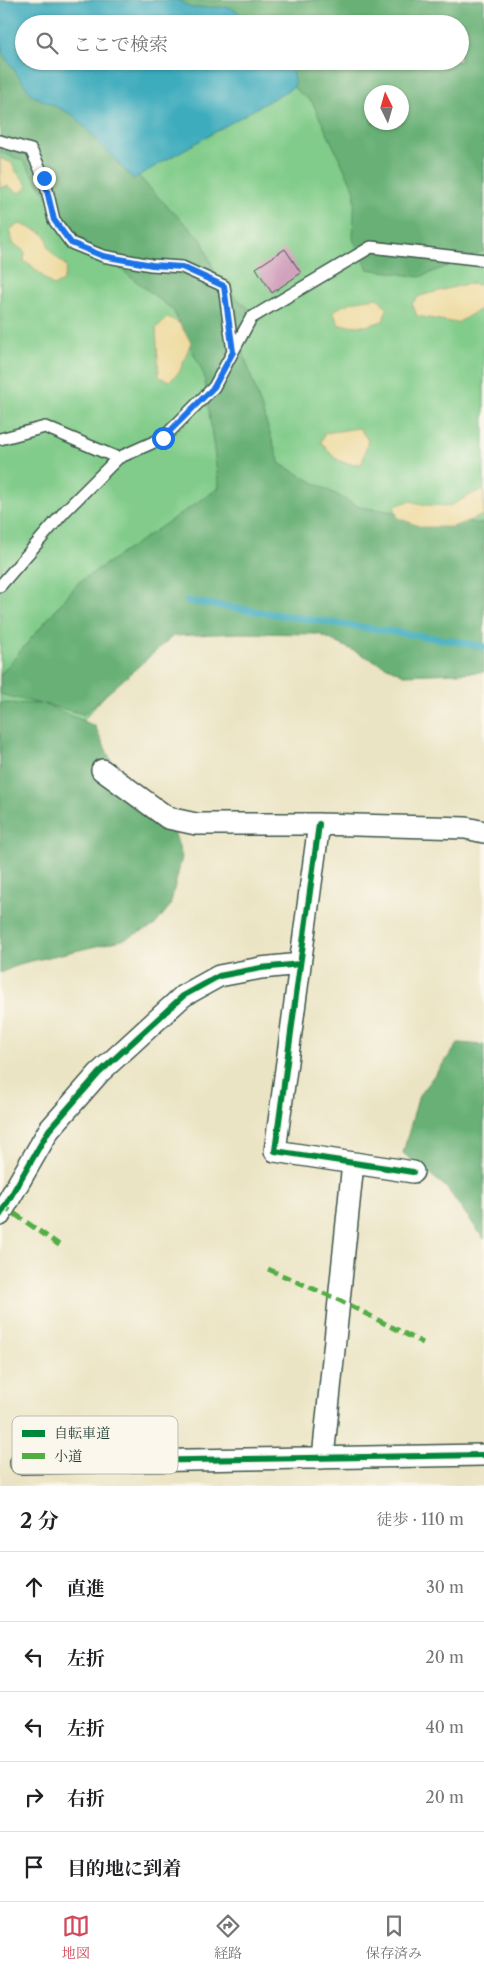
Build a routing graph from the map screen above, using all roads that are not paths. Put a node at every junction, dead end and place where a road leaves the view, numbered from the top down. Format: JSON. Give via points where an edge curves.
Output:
{"nodes":[{"id":1,"x":0,"y":141,"type":"edge"},
{"id":2,"x":484,"y":260,"type":"edge"},
{"id":3,"x":233,"y":352,"type":"junction"},
{"id":4,"x":0,"y":439,"type":"edge"},
{"id":5,"x":118,"y":458,"type":"junction"},
{"id":6,"x":0,"y":586,"type":"edge"},
{"id":7,"x":102,"y":770,"type":"dead end"},
{"id":8,"x":319,"y":824,"type":"junction"},
{"id":9,"x":484,"y":832,"type":"edge"},
{"id":10,"x":300,"y":964,"type":"junction"},
{"id":11,"x":353,"y":1163,"type":"junction"},
{"id":12,"x":413,"y":1172,"type":"dead end"},
{"id":13,"x":0,"y":1215,"type":"edge"},
{"id":14,"x":484,"y":1455,"type":"edge"},
{"id":15,"x":323,"y":1458,"type":"junction"},
{"id":16,"x":178,"y":1460,"type":"edge"}],
"edges":[{"from":1,"to":3,"type":"lane","via":[[31,150],[44,178],[54,220],[71,243],[103,256],[182,267],[224,286]]},
{"from":2,"to":3,"type":"lane","via":[[371,247],[251,318]]},
{"from":3,"to":5,"type":"lane","via":[[214,387],[163,438]]},
{"from":4,"to":5,"type":"lane","via":[[45,427]]},
{"from":5,"to":6,"type":"lane","via":[[65,511]]},
{"from":7,"to":8,"type":"street","via":[[168,818],[196,824]]},
{"from":8,"to":9,"type":"street","via":[[466,828]]},
{"from":8,"to":10,"type":"street"},
{"from":10,"to":11,"type":"street","via":[[275,1151]]},
{"from":10,"to":13,"type":"street","via":[[219,976],[183,996],[98,1073],[49,1130]]},
{"from":11,"to":12,"type":"street"},
{"from":11,"to":15,"type":"street"},
{"from":14,"to":15,"type":"street"},
{"from":15,"to":16,"type":"street"}]}
